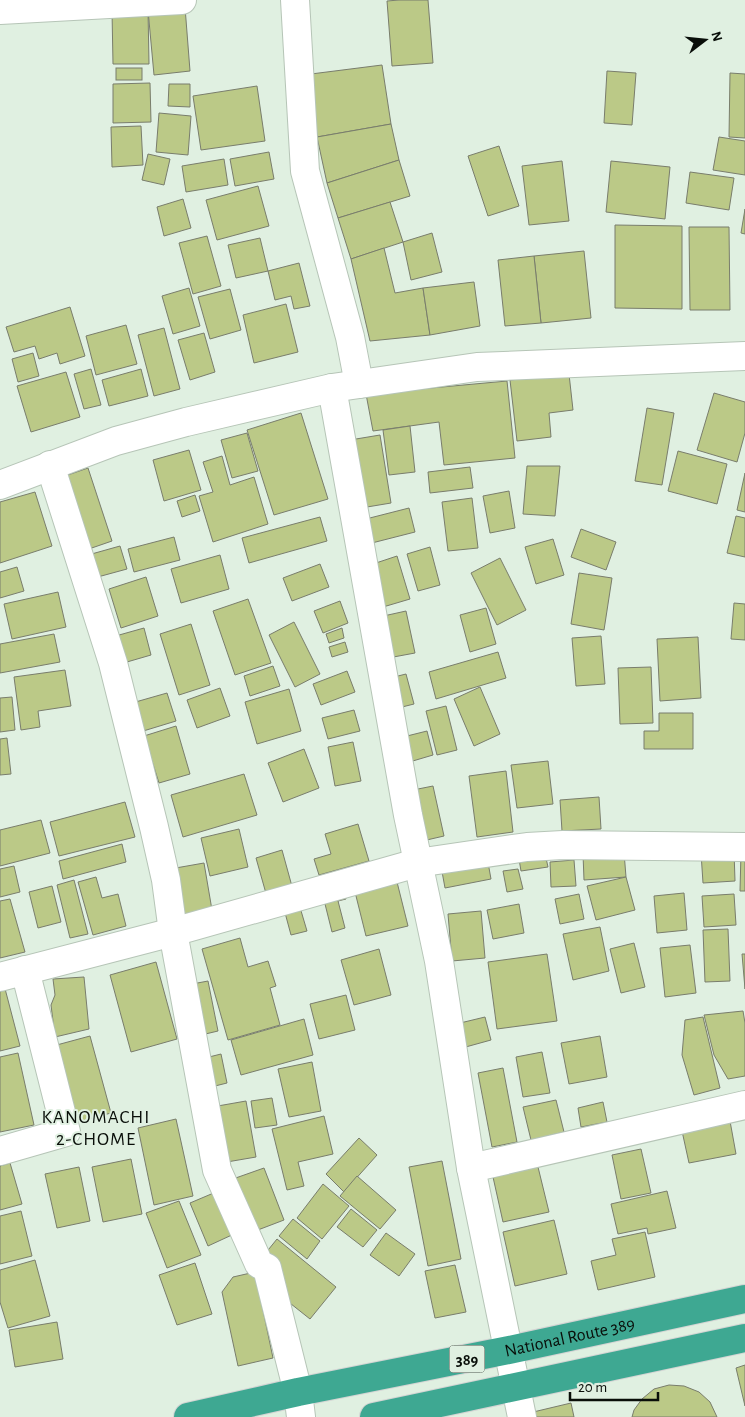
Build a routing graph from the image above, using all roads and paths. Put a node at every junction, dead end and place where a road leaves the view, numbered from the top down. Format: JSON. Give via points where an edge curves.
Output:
{"nodes":[{"id":1,"x":182,"y":0,"type":"edge"},
{"id":2,"x":295,"y":0,"type":"edge"},
{"id":3,"x":0,"y":10,"type":"edge"},
{"id":4,"x":745,"y":356,"type":"edge"},
{"id":5,"x":359,"y":384,"type":"junction"},
{"id":6,"x":332,"y":388,"type":"junction"},
{"id":7,"x":50,"y":466,"type":"junction"},
{"id":8,"x":0,"y":486,"type":"edge"},
{"id":9,"x":745,"y":847,"type":"edge"},
{"id":10,"x":417,"y":862,"type":"junction"},
{"id":11,"x":173,"y":932,"type":"junction"},
{"id":12,"x":12,"y":973,"type":"edge"},
{"id":13,"x":745,"y":1105,"type":"edge"},
{"id":14,"x":0,"y":1151,"type":"edge"},
{"id":15,"x":471,"y":1168,"type":"junction"},
{"id":16,"x":745,"y":1298,"type":"edge"},
{"id":17,"x":745,"y":1338,"type":"edge"},
{"id":18,"x":509,"y":1350,"type":"junction"},
{"id":19,"x":515,"y":1386,"type":"junction"},
{"id":20,"x":299,"y":1404,"type":"edge"},
{"id":21,"x":188,"y":1417,"type":"edge"},
{"id":22,"x":374,"y":1417,"type":"edge"},
{"id":23,"x":522,"y":1417,"type":"edge"}],
"edges":[{"from":1,"to":3,"type":"street"},
{"from":2,"to":5,"type":"street","via":[[305,171],[350,338]]},
{"from":4,"to":5,"type":"street","via":[[477,367]]},
{"from":5,"to":6,"type":"street"},
{"from":6,"to":7,"type":"street","via":[[116,441]]},
{"from":6,"to":10,"type":"street"},
{"from":7,"to":8,"type":"street"},
{"from":7,"to":11,"type":"street","via":[[112,664],[156,836]]},
{"from":9,"to":10,"type":"street","via":[[563,845]]},
{"from":10,"to":11,"type":"street"},
{"from":10,"to":15,"type":"street","via":[[438,961]]},
{"from":11,"to":12,"type":"street"},
{"from":11,"to":20,"type":"street","via":[[217,1170],[259,1264],[267,1268]]},
{"from":12,"to":14,"type":"street","via":[[66,1132]]},
{"from":13,"to":15,"type":"street"},
{"from":15,"to":18,"type":"street"},
{"from":16,"to":18,"type":"highway","name":"National Route 389","number":"389"},
{"from":17,"to":19,"type":"highway","number":"389"},
{"from":18,"to":19,"type":"street"},
{"from":18,"to":20,"type":"highway","name":"National Route 389","number":"389"},
{"from":19,"to":22,"type":"highway","number":"389"},
{"from":19,"to":23,"type":"street"},
{"from":20,"to":21,"type":"highway","name":"National Route 389","number":"389"}]}
